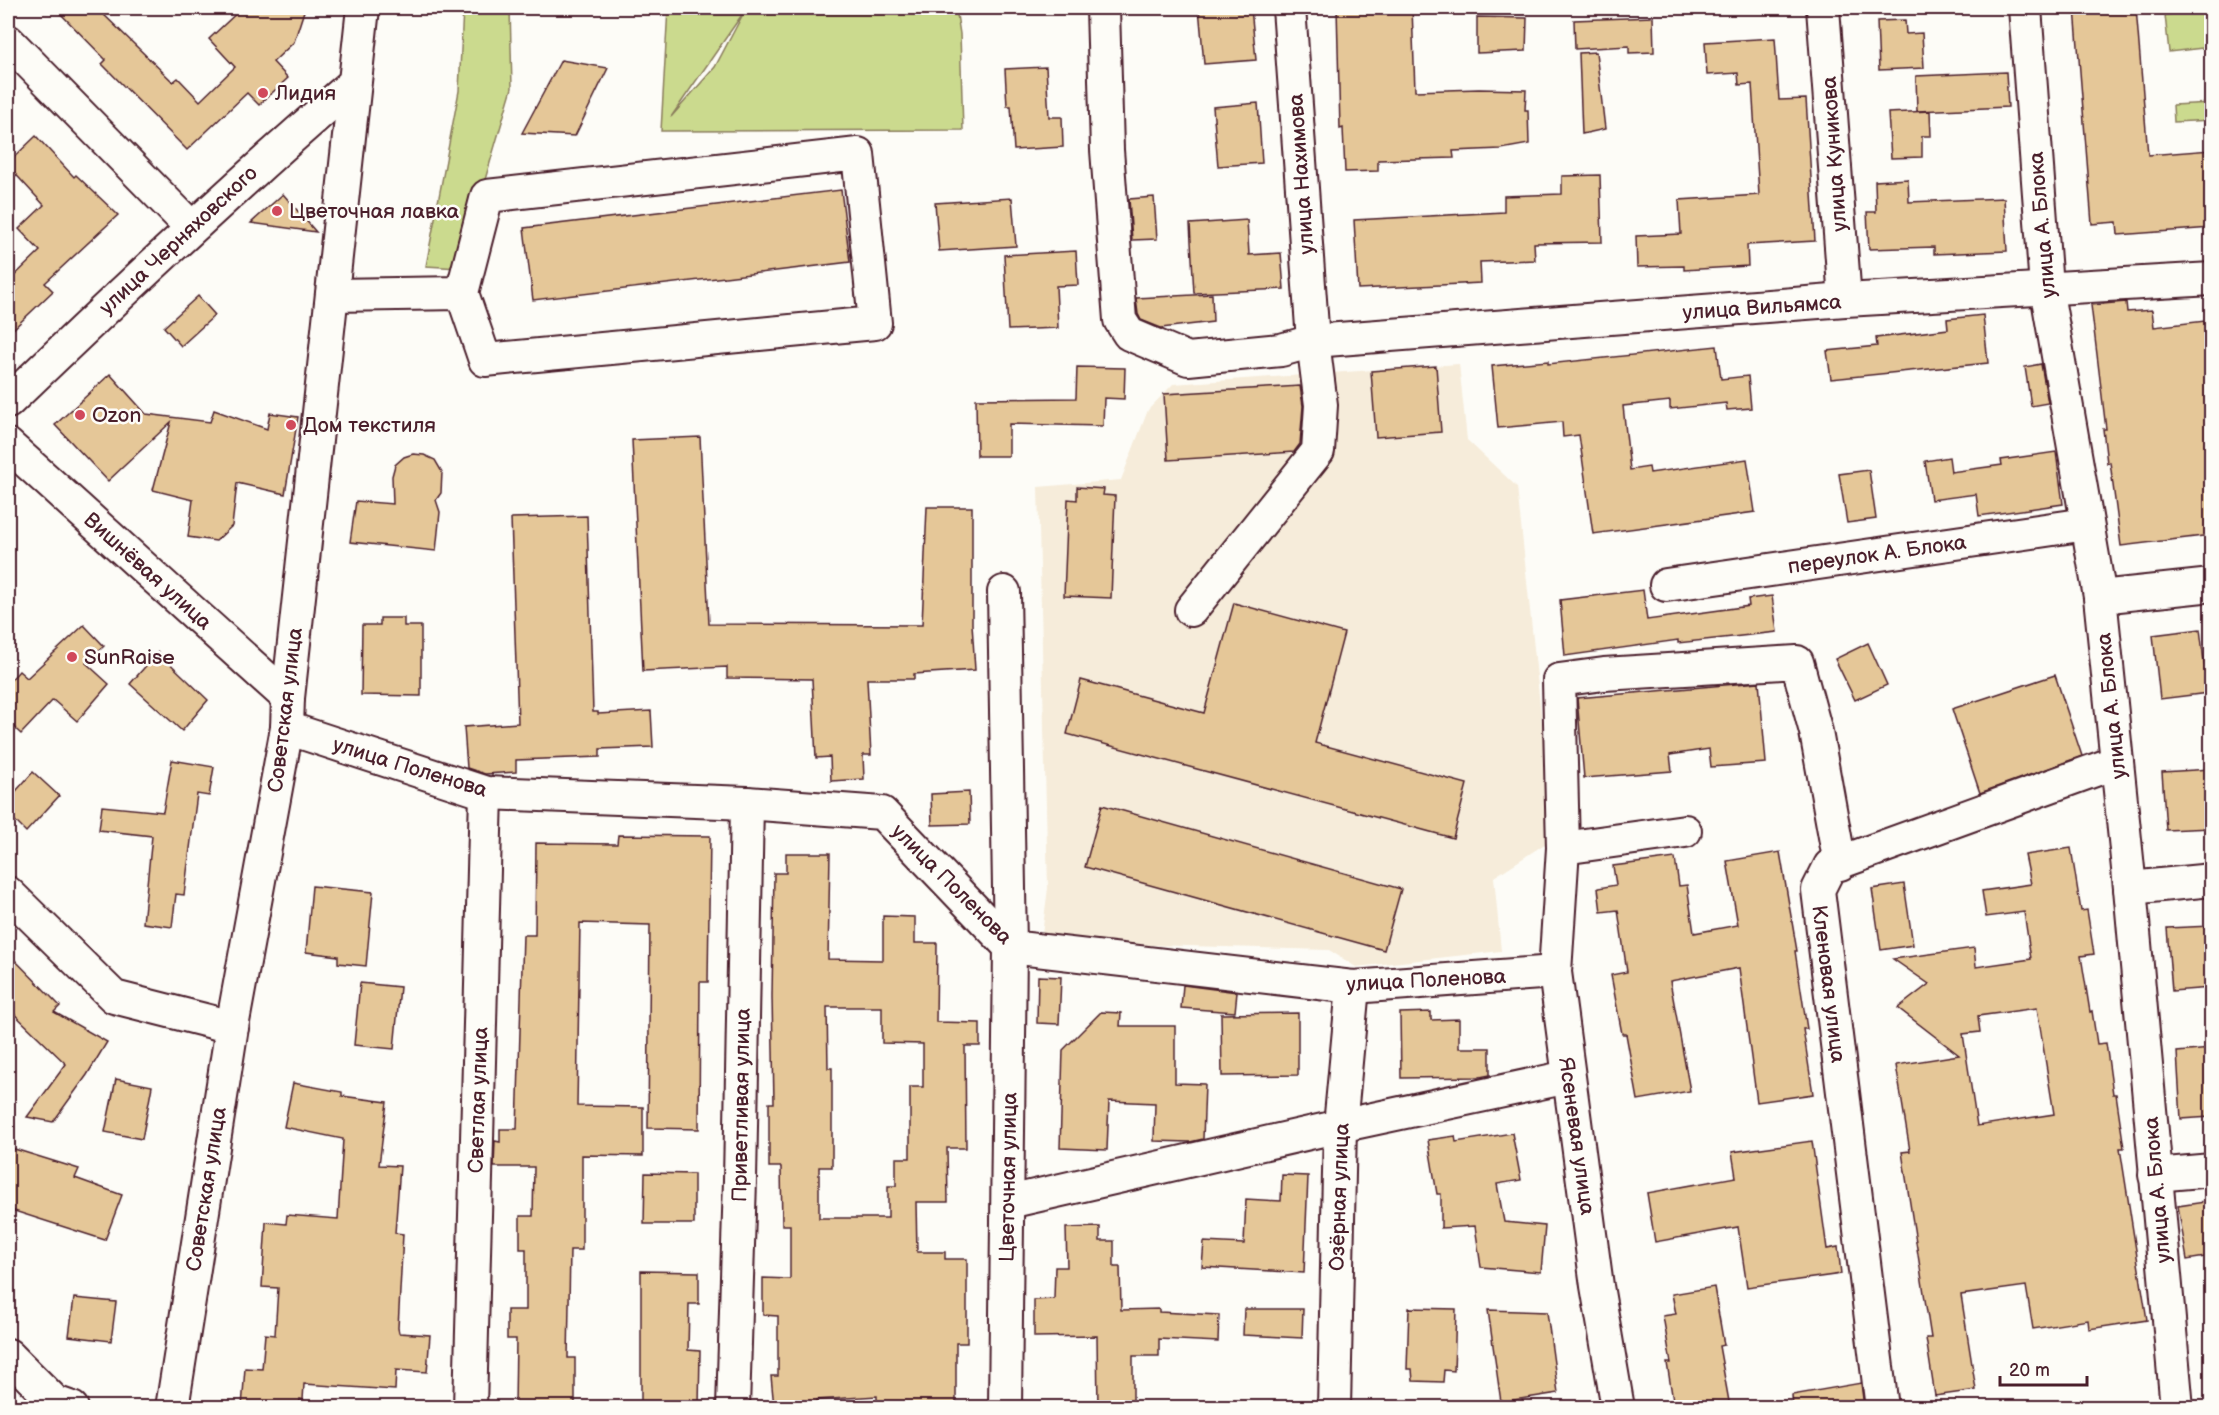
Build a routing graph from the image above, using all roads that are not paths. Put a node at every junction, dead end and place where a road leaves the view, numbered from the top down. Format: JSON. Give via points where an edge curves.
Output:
{"nodes":[{"id":1,"x":363,"y":8,"type":"edge"},
{"id":2,"x":1104,"y":8,"type":"edge"},
{"id":3,"x":1289,"y":8,"type":"edge"},
{"id":4,"x":1823,"y":8,"type":"edge"},
{"id":5,"x":2025,"y":8,"type":"edge"},
{"id":6,"x":8,"y":41,"type":"edge"},
{"id":7,"x":354,"y":83,"type":"junction"},
{"id":8,"x":191,"y":227,"type":"junction"},
{"id":9,"x":2211,"y":279,"type":"edge"},
{"id":10,"x":2046,"y":287,"type":"junction"},
{"id":11,"x":462,"y":293,"type":"junction"},
{"id":12,"x":332,"y":295,"type":"junction"},
{"id":13,"x":1845,"y":300,"type":"junction"},
{"id":14,"x":1313,"y":341,"type":"junction"},
{"id":15,"x":8,"y":402,"type":"edge"},
{"id":16,"x":8,"y":445,"type":"edge"},
{"id":17,"x":2087,"y":524,"type":"junction"},
{"id":18,"x":1666,"y":585,"type":"dead end"},
{"id":19,"x":2211,"y":585,"type":"edge"},
{"id":20,"x":1004,"y":592,"type":"dead end"},
{"id":21,"x":2100,"y":597,"type":"junction"},
{"id":22,"x":1191,"y":610,"type":"dead end"},
{"id":23,"x":288,"y":698,"type":"junction"},
{"id":24,"x":287,"y":728,"type":"junction"},
{"id":25,"x":2117,"y":762,"type":"junction"},
{"id":26,"x":486,"y":793,"type":"junction"},
{"id":27,"x":747,"y":803,"type":"junction"},
{"id":28,"x":1685,"y":831,"type":"dead end"},
{"id":29,"x":1562,"y":855,"type":"junction"},
{"id":30,"x":1840,"y":864,"type":"junction"},
{"id":31,"x":2211,"y":880,"type":"edge"},
{"id":32,"x":2130,"y":888,"type":"junction"},
{"id":33,"x":8,"y":893,"type":"edge"},
{"id":34,"x":1010,"y":947,"type":"junction"},
{"id":35,"x":1555,"y":972,"type":"junction"},
{"id":36,"x":1353,"y":987,"type":"junction"},
{"id":37,"x":232,"y":1027,"type":"junction"},
{"id":38,"x":1568,"y":1077,"type":"junction"},
{"id":39,"x":1340,"y":1126,"type":"junction"},
{"id":40,"x":2211,"y":1170,"type":"edge"},
{"id":41,"x":2155,"y":1175,"type":"junction"},
{"id":42,"x":1009,"y":1202,"type":"junction"},
{"id":43,"x":8,"y":1355,"type":"edge"},
{"id":44,"x":72,"y":1407,"type":"edge"},
{"id":45,"x":172,"y":1407,"type":"edge"},
{"id":46,"x":470,"y":1407,"type":"edge"},
{"id":47,"x":733,"y":1407,"type":"edge"},
{"id":48,"x":1005,"y":1407,"type":"edge"},
{"id":49,"x":1334,"y":1407,"type":"edge"},
{"id":50,"x":1618,"y":1407,"type":"edge"},
{"id":51,"x":1882,"y":1407,"type":"edge"},
{"id":52,"x":2177,"y":1407,"type":"edge"}],
"edges":[{"from":1,"to":7,"type":"street","name":"Советская улица"},
{"from":2,"to":14,"type":"street","name":"улица Вильямса","via":[[1107,150],[1120,321],[1129,334],[1188,359],[1281,350]]},
{"from":3,"to":14,"type":"street","name":"улица Нахимова"},
{"from":4,"to":13,"type":"street","name":"улица Куникова"},
{"from":5,"to":10,"type":"street","name":"улица А. Блока"},
{"from":6,"to":8,"type":"street"},
{"from":7,"to":8,"type":"street","name":"улица Черняховского"},
{"from":7,"to":12,"type":"street","name":"Советская улица"},
{"from":8,"to":15,"type":"street","name":"улица Черняховского"},
{"from":9,"to":10,"type":"street","name":"улица Вильямса"},
{"from":10,"to":13,"type":"street","name":"улица Вильямса"},
{"from":10,"to":17,"type":"street","name":"улица А. Блока"},
{"from":11,"to":11,"type":"street","via":[[485,360],[876,323],[858,154],[487,196]]},
{"from":11,"to":12,"type":"street"},
{"from":12,"to":23,"type":"street","name":"Советская улица"},
{"from":13,"to":14,"type":"street","name":"улица Вильямса"},
{"from":14,"to":22,"type":"street","name":"улица Нахимова","via":[[1322,405],[1318,451]]},
{"from":16,"to":23,"type":"street","name":"Вишнёвая улица"},
{"from":17,"to":18,"type":"street","name":"переулок А. Блока"},
{"from":17,"to":21,"type":"street","name":"улица А. Блока"},
{"from":19,"to":21,"type":"street"},
{"from":20,"to":34,"type":"street","name":"Цветочная улица"},
{"from":21,"to":25,"type":"street","name":"улица А. Блока"},
{"from":23,"to":24,"type":"street","name":"Советская улица"},
{"from":24,"to":26,"type":"street","name":"улица Поленова"},
{"from":24,"to":37,"type":"street","name":"Советская улица"},
{"from":25,"to":30,"type":"street","name":"Кленовая улица"},
{"from":25,"to":32,"type":"street","name":"улица А. Блока"},
{"from":26,"to":27,"type":"street","name":"улица Поленова"},
{"from":26,"to":46,"type":"street","name":"Светлая улица"},
{"from":27,"to":34,"type":"street","name":"улица Поленова","via":[[882,813]]},
{"from":27,"to":47,"type":"street","name":"Приветливая улица"},
{"from":28,"to":29,"type":"street"},
{"from":29,"to":30,"type":"street","name":"Ясеневая улица","via":[[1559,680],[1797,662],[1816,732]]},
{"from":29,"to":35,"type":"street","name":"Ясеневая улица"},
{"from":30,"to":51,"type":"street","name":"Кленовая улица","via":[[1830,866],[1818,890]]},
{"from":31,"to":32,"type":"street"},
{"from":32,"to":41,"type":"street","name":"улица А. Блока"},
{"from":33,"to":37,"type":"street","via":[[114,997]]},
{"from":34,"to":36,"type":"street","name":"улица Поленова"},
{"from":34,"to":42,"type":"street","name":"Цветочная улица"},
{"from":35,"to":36,"type":"street","name":"улица Поленова"},
{"from":35,"to":38,"type":"street","name":"Ясеневая улица"},
{"from":36,"to":39,"type":"street","name":"Озёрная улица"},
{"from":37,"to":45,"type":"street","name":"Советская улица"},
{"from":38,"to":39,"type":"street"},
{"from":38,"to":50,"type":"street","name":"Ясеневая улица"},
{"from":39,"to":42,"type":"street"},
{"from":39,"to":49,"type":"street","name":"Озёрная улица"},
{"from":40,"to":41,"type":"street"},
{"from":41,"to":52,"type":"street","name":"улица А. Блока"},
{"from":42,"to":48,"type":"street","name":"Цветочная улица"},
{"from":43,"to":44,"type":"street","via":[[55,1402]]}]}
